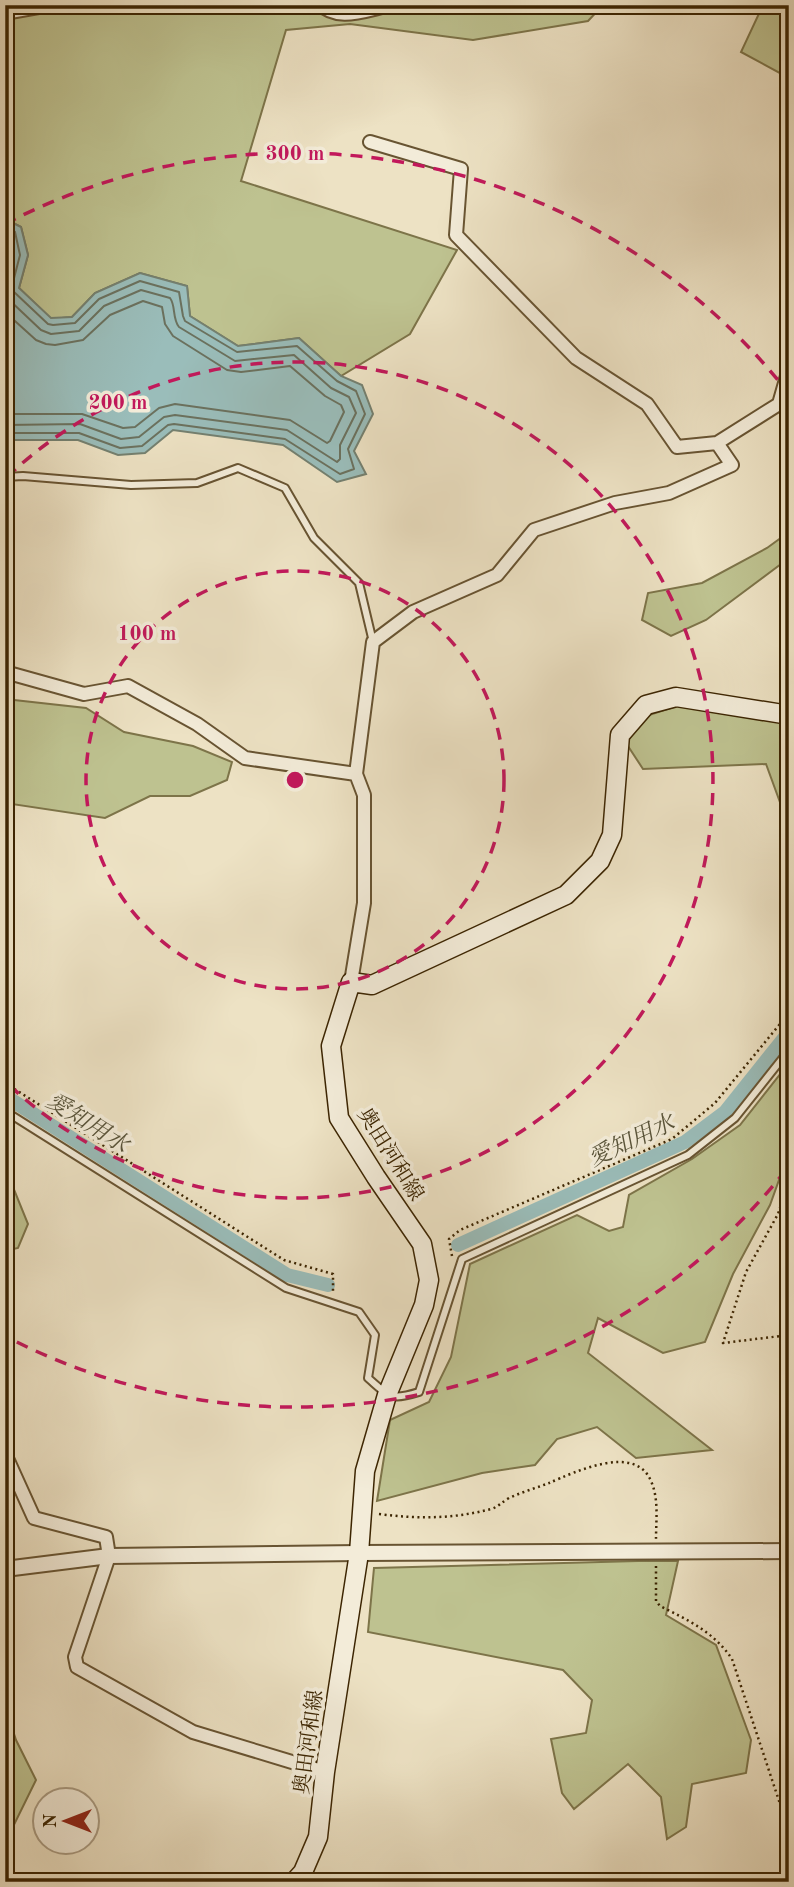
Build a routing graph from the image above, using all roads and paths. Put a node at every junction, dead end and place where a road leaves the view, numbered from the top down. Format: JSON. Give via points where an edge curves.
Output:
{"nodes":[{"id":1,"x":67,"y":5,"type":"edge"},
{"id":2,"x":316,"y":5,"type":"edge"},
{"id":3,"x":430,"y":5,"type":"edge"},
{"id":4,"x":499,"y":5,"type":"edge"},
{"id":5,"x":519,"y":5,"type":"edge"},
{"id":6,"x":395,"y":6,"type":"edge"},
{"id":7,"x":5,"y":16,"type":"edge"},
{"id":8,"x":370,"y":142,"type":"dead end"},
{"id":9,"x":789,"y":369,"type":"edge"},
{"id":10,"x":717,"y":443,"type":"junction"},
{"id":11,"x":5,"y":477,"type":"edge"},
{"id":12,"x":373,"y":642,"type":"junction"},
{"id":13,"x":5,"y":672,"type":"edge"},
{"id":14,"x":789,"y":715,"type":"edge"},
{"id":15,"x":356,"y":774,"type":"junction"},
{"id":16,"x":351,"y":982,"type":"junction"},
{"id":17,"x":789,"y":1013,"type":"edge"},
{"id":18,"x":789,"y":1050,"type":"edge"},
{"id":19,"x":5,"y":1083,"type":"edge"},
{"id":20,"x":5,"y":1111,"type":"edge"},
{"id":21,"x":789,"y":1181,"type":"edge"},
{"id":22,"x":462,"y":1259,"type":"junction"},
{"id":23,"x":334,"y":1304,"type":"junction"},
{"id":24,"x":789,"y":1335,"type":"edge"},
{"id":25,"x":387,"y":1395,"type":"junction"},
{"id":26,"x":5,"y":1454,"type":"edge"},
{"id":27,"x":362,"y":1512,"type":"junction"},
{"id":28,"x":656,"y":1539,"type":"dead end"},
{"id":29,"x":789,"y":1551,"type":"edge"},
{"id":30,"x":359,"y":1553,"type":"junction"},
{"id":31,"x":109,"y":1556,"type":"junction"},
{"id":32,"x":656,"y":1566,"type":"dead end"},
{"id":33,"x":5,"y":1569,"type":"edge"},
{"id":34,"x":325,"y":1772,"type":"junction"},
{"id":35,"x":789,"y":1830,"type":"edge"},
{"id":36,"x":294,"y":1882,"type":"edge"}],
"edges":[{"from":1,"to":7,"type":"lane"},
{"from":2,"to":6,"type":"lane","via":[[324,13],[348,18]]},
{"from":3,"to":6,"type":"lane"},
{"from":4,"to":5,"type":"lane"},
{"from":8,"to":10,"type":"street","via":[[461,169],[456,235],[576,358],[647,404],[677,447]]},
{"from":9,"to":10,"type":"street","via":[[779,404]]},
{"from":10,"to":12,"type":"street","via":[[732,465],[669,493],[615,502],[534,530],[497,575],[413,612]]},
{"from":11,"to":12,"type":"lane","via":[[131,485],[198,483],[238,468],[285,488],[314,538],[359,583]]},
{"from":12,"to":15,"type":"street"},
{"from":13,"to":15,"type":"street","via":[[84,694],[128,686],[197,724],[245,758]]},
{"from":14,"to":16,"type":"main road","via":[[676,697],[646,705],[620,735],[612,835],[600,861],[566,895],[372,985]]},
{"from":15,"to":16,"type":"street","via":[[364,795],[364,903]]},
{"from":16,"to":25,"type":"main road","name":"奥田河和線","via":[[331,1046],[339,1118],[422,1244],[429,1280],[424,1305]]},
{"from":17,"to":22,"type":"path","via":[[715,1103],[672,1139],[460,1230],[449,1239],[453,1256]]},
{"from":18,"to":22,"type":"lane","via":[[735,1118],[688,1155]]},
{"from":19,"to":23,"type":"path","via":[[284,1260],[333,1274]]},
{"from":20,"to":23,"type":"lane","via":[[286,1288]]},
{"from":21,"to":24,"type":"path","via":[[778,1214],[746,1272],[723,1343]]},
{"from":22,"to":25,"type":"lane","via":[[419,1392],[399,1398]]},
{"from":23,"to":25,"type":"lane","via":[[359,1312],[375,1335],[368,1378]]},
{"from":25,"to":27,"type":"main road","name":"奥田河和線","via":[[365,1471]]},
{"from":26,"to":31,"type":"street","via":[[34,1518],[106,1537]]},
{"from":27,"to":28,"type":"path","via":[[454,1517],[494,1508],[591,1466],[626,1463],[642,1468],[651,1479]]},
{"from":27,"to":30,"type":"main road","name":"奥田河和線"},
{"from":29,"to":30,"type":"street"},
{"from":30,"to":31,"type":"street"},
{"from":30,"to":34,"type":"main road","name":"奥田河和線"},
{"from":31,"to":33,"type":"street"},
{"from":31,"to":34,"type":"street","via":[[75,1657],[77,1667],[193,1732]]},
{"from":32,"to":35,"type":"path","via":[[660,1606],[713,1636],[732,1659]]},
{"from":34,"to":36,"type":"main road","name":"奥田河和線","via":[[318,1837]]}]}
